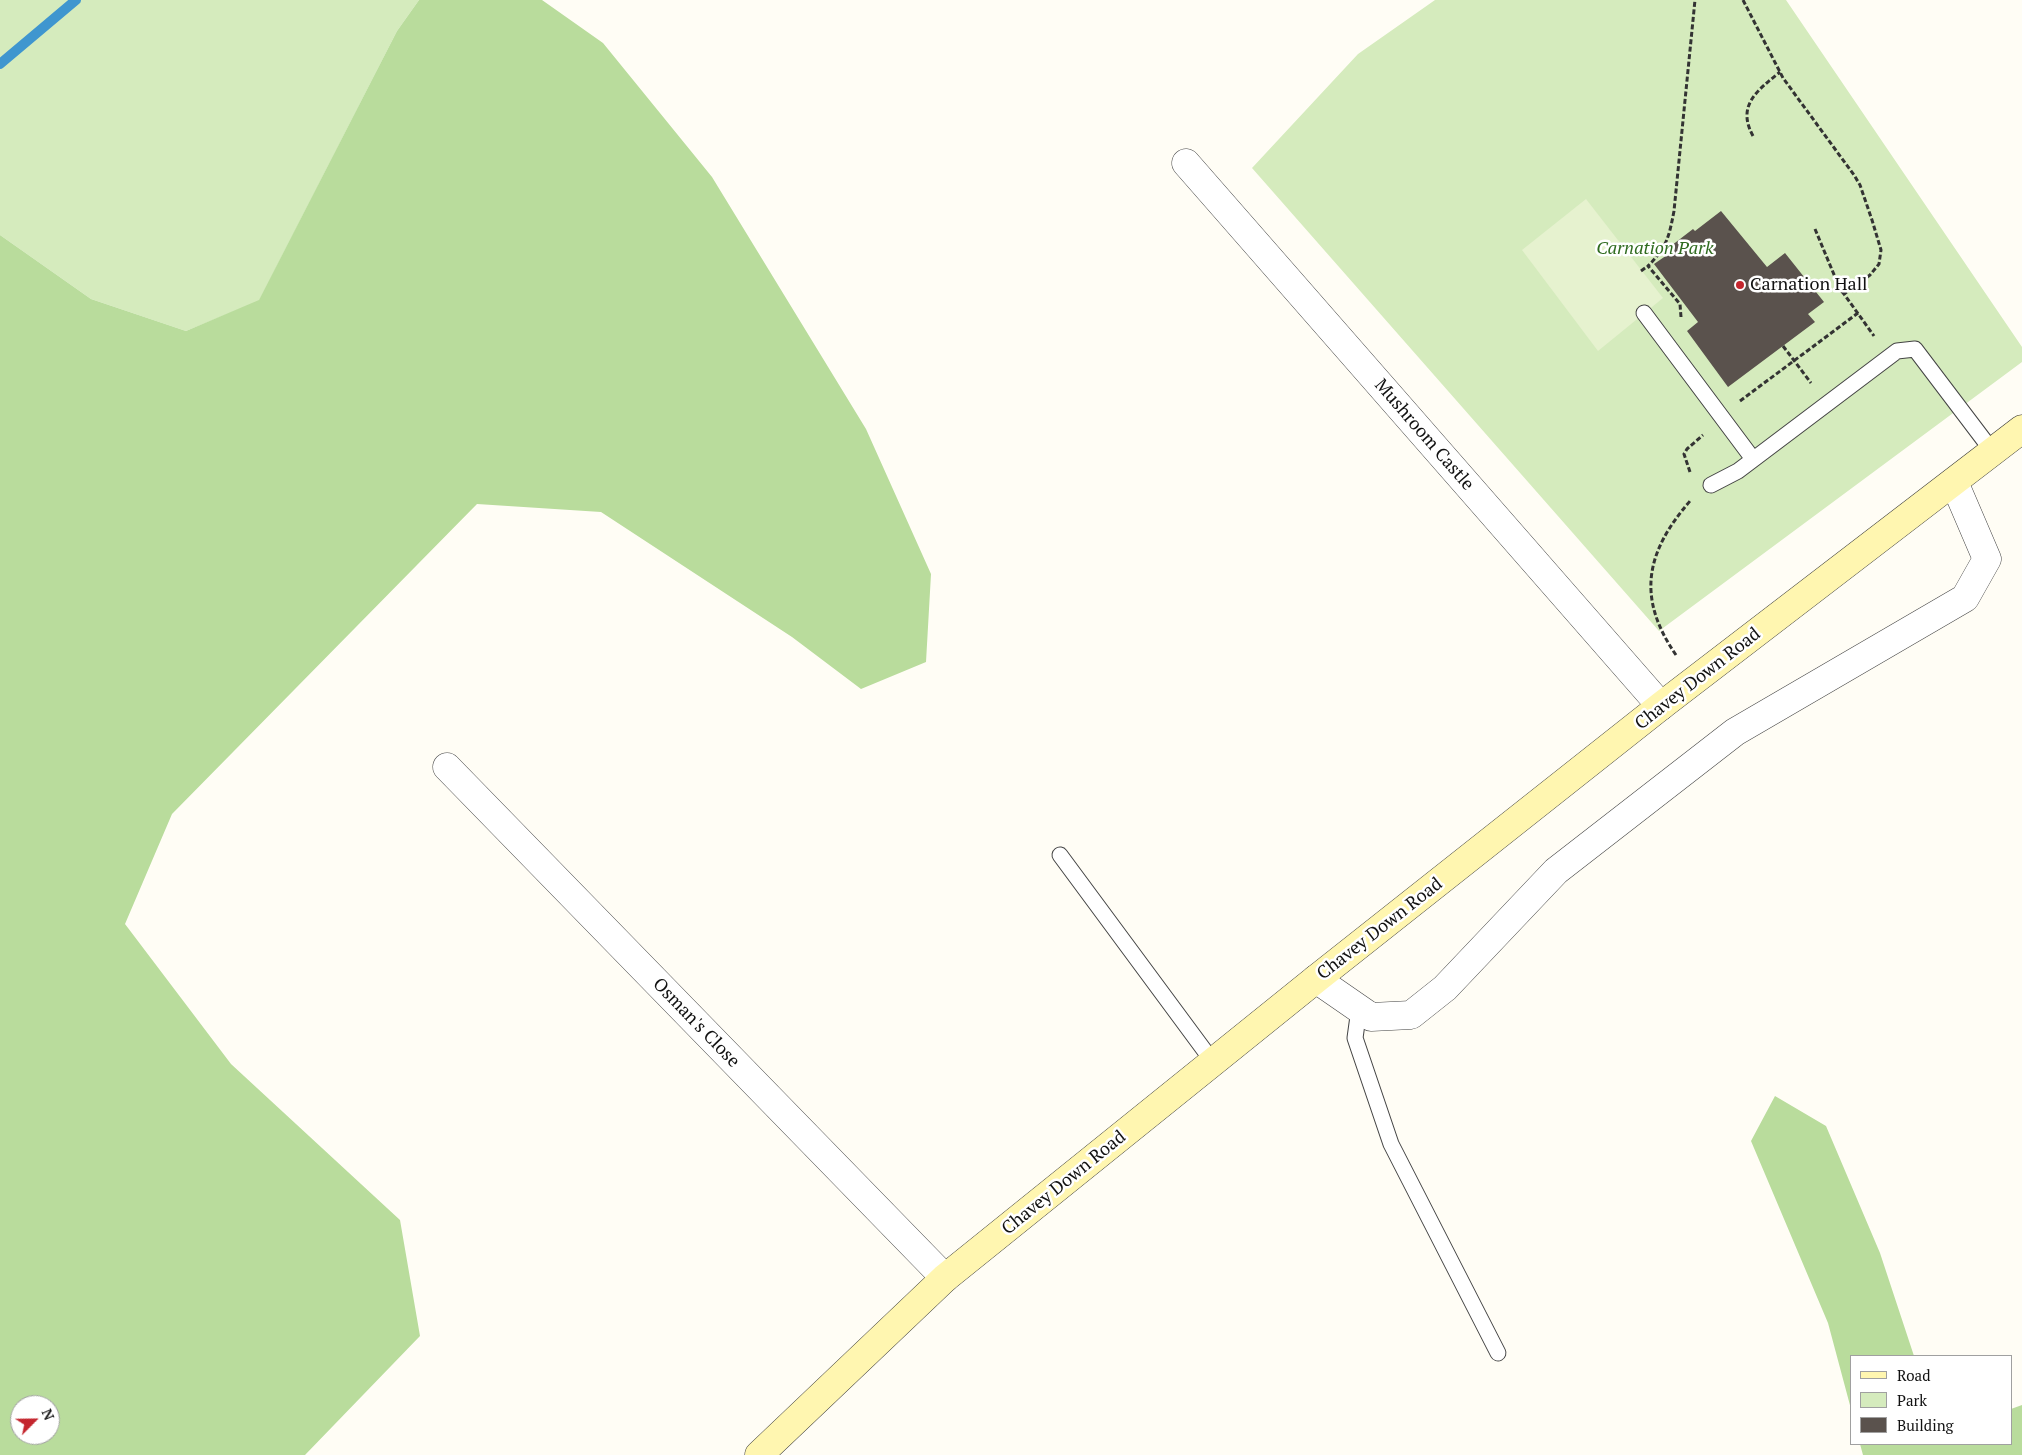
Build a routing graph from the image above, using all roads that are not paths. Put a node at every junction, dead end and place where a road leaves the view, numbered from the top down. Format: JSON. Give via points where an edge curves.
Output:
{"nodes":[{"id":1,"x":1186,"y":163,"type":"dead end"},
{"id":2,"x":1644,"y":313,"type":"dead end"},
{"id":3,"x":2022,"y":428,"type":"edge"},
{"id":4,"x":1993,"y":452,"type":"junction"},
{"id":5,"x":1753,"y":459,"type":"junction"},
{"id":6,"x":1954,"y":482,"type":"junction"},
{"id":7,"x":1711,"y":485,"type":"dead end"},
{"id":8,"x":1662,"y":706,"type":"junction"},
{"id":9,"x":447,"y":767,"type":"dead end"},
{"id":10,"x":1060,"y":856,"type":"dead end"},
{"id":11,"x":1316,"y":979,"type":"junction"},
{"id":12,"x":1359,"y":1009,"type":"junction"},
{"id":13,"x":1213,"y":1062,"type":"junction"},
{"id":14,"x":945,"y":1278,"type":"junction"},
{"id":15,"x":1498,"y":1353,"type":"dead end"},
{"id":16,"x":759,"y":1455,"type":"edge"}],
"edges":[{"from":1,"to":8,"type":"street","name":"Mushroom Castle"},
{"from":2,"to":5,"type":"lane"},
{"from":3,"to":4,"type":"main road","name":"Chavey Down Road"},
{"from":4,"to":5,"type":"lane","via":[[1915,349],[1897,351]]},
{"from":4,"to":6,"type":"main road","name":"Chavey Down Road"},
{"from":5,"to":7,"type":"lane"},
{"from":6,"to":8,"type":"main road","name":"Chavey Down Road"},
{"from":6,"to":12,"type":"street","via":[[1986,559],[1965,598],[1735,732],[1556,871],[1446,988],[1411,1015],[1371,1017]]},
{"from":8,"to":11,"type":"main road","name":"Chavey Down Road"},
{"from":9,"to":14,"type":"street","name":"Osman's Close"},
{"from":10,"to":13,"type":"lane"},
{"from":11,"to":12,"type":"street"},
{"from":11,"to":13,"type":"main road","name":"Chavey Down Road"},
{"from":12,"to":15,"type":"lane","via":[[1355,1038],[1391,1144]]},
{"from":13,"to":14,"type":"main road","name":"Chavey Down Road"},
{"from":14,"to":16,"type":"main road","name":"Chavey Down Road"}]}
